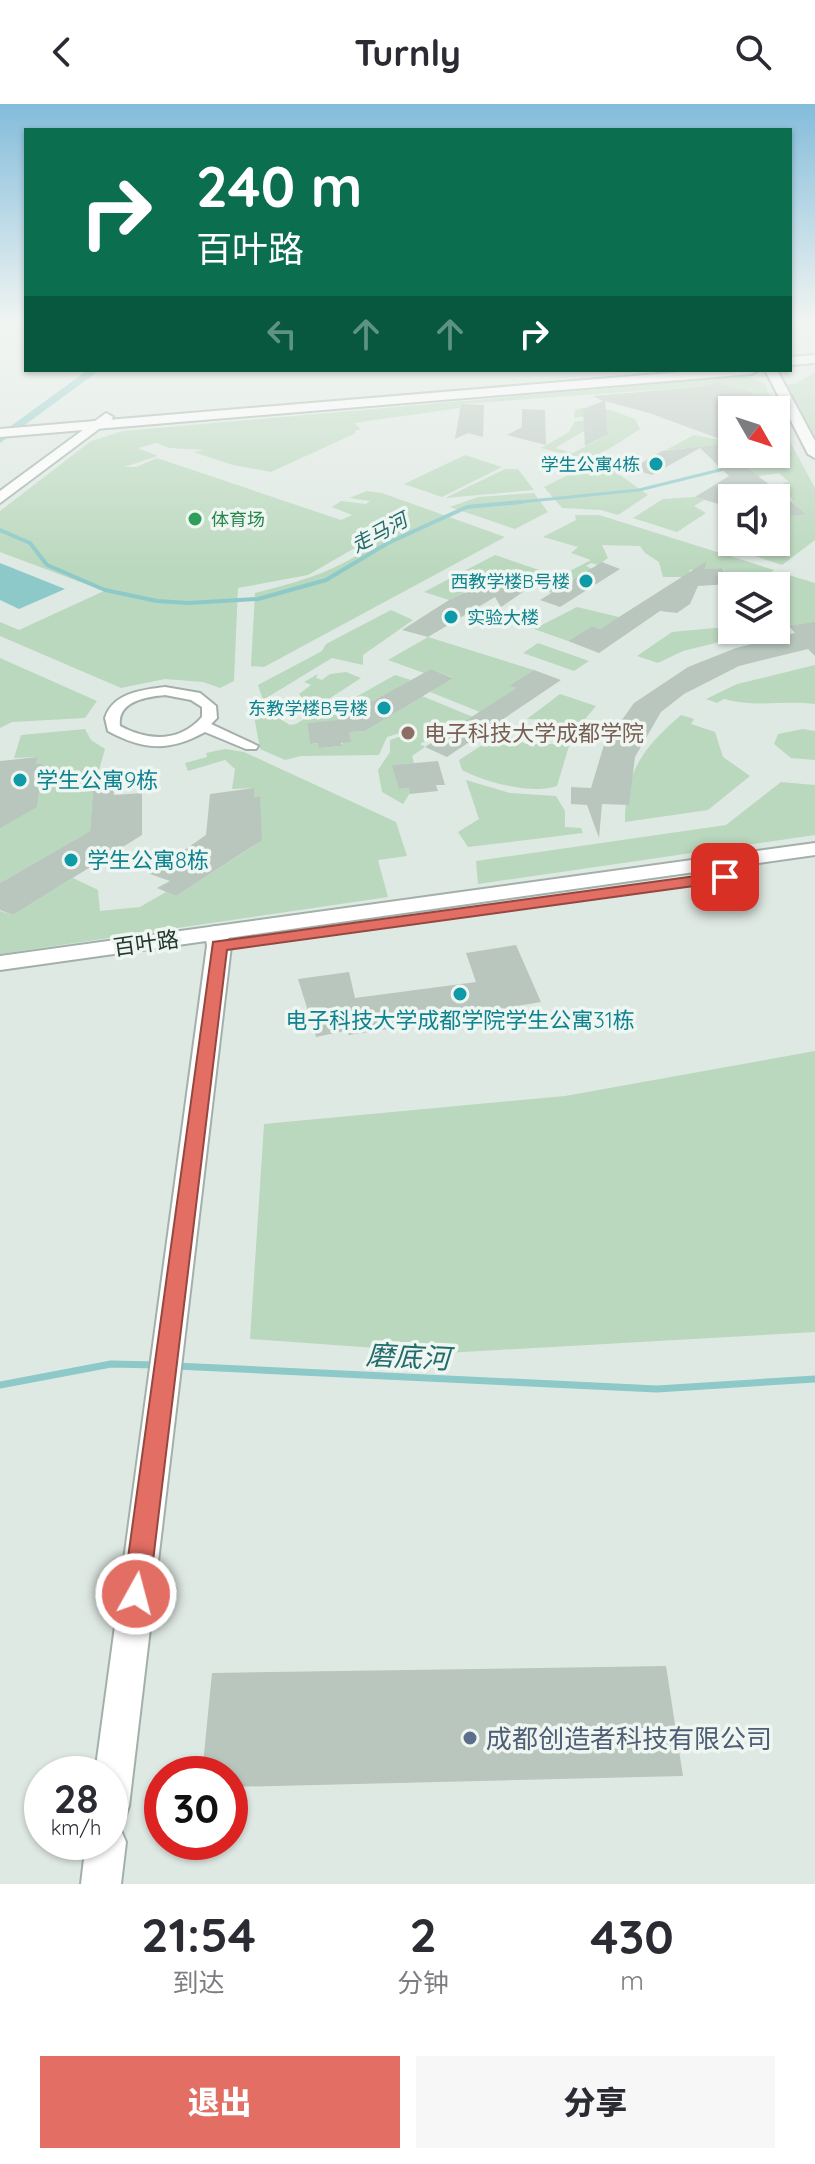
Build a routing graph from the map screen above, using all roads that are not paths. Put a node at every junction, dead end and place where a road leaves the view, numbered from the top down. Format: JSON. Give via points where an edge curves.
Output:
{"nodes":[{"id":1,"x":296,"y":404,"type":"edge"},
{"id":2,"x":320,"y":404,"type":"edge"},
{"id":3,"x":789,"y":404,"type":"edge"},
{"id":4,"x":93,"y":422,"type":"junction"},
{"id":5,"x":0,"y":426,"type":"edge"},
{"id":6,"x":40,"y":426,"type":"junction"},
{"id":7,"x":0,"y":433,"type":"edge"},
{"id":8,"x":815,"y":454,"type":"edge"},
{"id":9,"x":0,"y":486,"type":"edge"},
{"id":10,"x":0,"y":498,"type":"edge"},
{"id":11,"x":205,"y":727,"type":"junction"},
{"id":12,"x":251,"y":746,"type":"dead end"},
{"id":13,"x":815,"y":849,"type":"edge"},
{"id":14,"x":815,"y":864,"type":"edge"},
{"id":15,"x":217,"y":939,"type":"junction"},
{"id":16,"x":0,"y":963,"type":"edge"},
{"id":17,"x":0,"y":977,"type":"edge"},
{"id":18,"x":116,"y":1756,"type":"edge"},
{"id":19,"x":104,"y":1860,"type":"edge"},
{"id":20,"x":101,"y":1884,"type":"edge"}],
"edges":[{"from":1,"to":4,"type":"street"},
{"from":2,"to":4,"type":"street"},
{"from":3,"to":8,"type":"street"},
{"from":4,"to":6,"type":"street"},
{"from":4,"to":9,"type":"street"},
{"from":4,"to":10,"type":"street"},
{"from":5,"to":6,"type":"street"},
{"from":6,"to":7,"type":"street"},
{"from":11,"to":11,"type":"street","via":[[211,708],[181,692],[134,697],[110,719],[121,735],[150,742],[185,738]]},
{"from":11,"to":12,"type":"street"},
{"from":13,"to":15,"type":"street","name":"百叶路"},
{"from":14,"to":15,"type":"street","name":"百叶路"},
{"from":15,"to":16,"type":"street","name":"百叶路"},
{"from":15,"to":17,"type":"street","name":"百叶路"},
{"from":15,"to":18,"type":"street"},
{"from":19,"to":20,"type":"street"}]}
